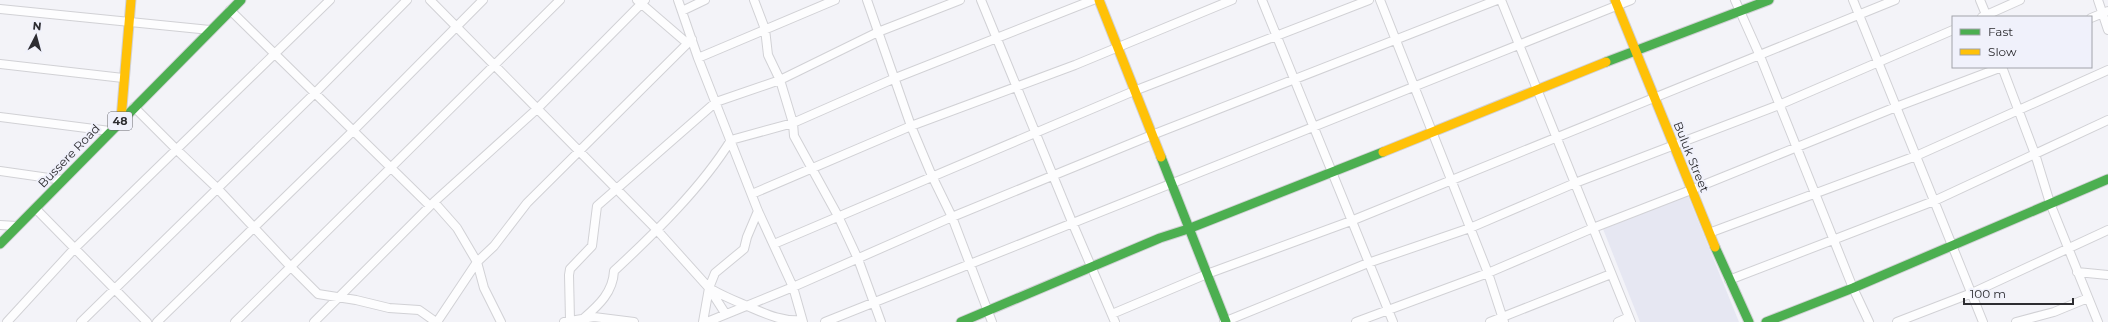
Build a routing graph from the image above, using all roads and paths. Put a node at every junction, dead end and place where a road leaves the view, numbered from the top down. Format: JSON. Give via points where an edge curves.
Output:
{"nodes":[{"id":1,"x":131,"y":0,"type":"edge"},
{"id":2,"x":241,"y":0,"type":"edge"},
{"id":3,"x":330,"y":0,"type":"edge"},
{"id":4,"x":407,"y":0,"type":"edge"},
{"id":5,"x":430,"y":0,"type":"edge"},
{"id":6,"x":483,"y":0,"type":"edge"},
{"id":7,"x":560,"y":0,"type":"edge"},
{"id":8,"x":678,"y":0,"type":"edge"},
{"id":9,"x":705,"y":0,"type":"edge"},
{"id":10,"x":754,"y":0,"type":"edge"},
{"id":11,"x":835,"y":0,"type":"edge"},
{"id":12,"x":867,"y":0,"type":"edge"},
{"id":13,"x":960,"y":0,"type":"edge"},
{"id":14,"x":981,"y":0,"type":"edge"},
{"id":15,"x":1093,"y":0,"type":"edge"},
{"id":16,"x":1099,"y":0,"type":"edge"},
{"id":17,"x":1232,"y":0,"type":"edge"},
{"id":18,"x":1262,"y":0,"type":"edge"},
{"id":19,"x":1369,"y":0,"type":"edge"},
{"id":20,"x":1380,"y":0,"type":"edge"},
{"id":21,"x":1497,"y":0,"type":"edge"},
{"id":22,"x":1501,"y":0,"type":"edge"},
{"id":23,"x":1631,"y":0,"type":"edge"},
{"id":24,"x":1735,"y":0,"type":"edge"},
{"id":25,"x":1768,"y":0,"type":"edge"},
{"id":26,"x":1852,"y":0,"type":"edge"},
{"id":27,"x":1894,"y":0,"type":"edge"},
{"id":28,"x":1980,"y":0,"type":"edge"},
{"id":29,"x":2020,"y":0,"type":"edge"},
{"id":30,"x":2098,"y":0,"type":"edge"},
{"id":31,"x":641,"y":1,"type":"edge"},
{"id":32,"x":1617,"y":3,"type":"edge"},
{"id":33,"x":0,"y":9,"type":"edge"},
{"id":34,"x":230,"y":10,"type":"junction"},
{"id":35,"x":682,"y":11,"type":"junction"},
{"id":36,"x":1740,"y":12,"type":"junction"},
{"id":37,"x":2105,"y":12,"type":"edge"},
{"id":38,"x":1859,"y":14,"type":"junction"},
{"id":39,"x":1985,"y":16,"type":"edge"},
{"id":40,"x":2092,"y":18,"type":"edge"},
{"id":41,"x":129,"y":23,"type":"junction"},
{"id":42,"x":457,"y":27,"type":"junction"},
{"id":43,"x":765,"y":29,"type":"junction"},
{"id":44,"x":210,"y":30,"type":"junction"},
{"id":45,"x":1952,"y":30,"type":"edge"},
{"id":46,"x":2108,"y":30,"type":"edge"},
{"id":47,"x":878,"y":32,"type":"junction"},
{"id":48,"x":1277,"y":36,"type":"junction"},
{"id":49,"x":997,"y":38,"type":"junction"},
{"id":50,"x":689,"y":41,"type":"junction"},
{"id":51,"x":1396,"y":41,"type":"junction"},
{"id":52,"x":1519,"y":44,"type":"junction"},
{"id":53,"x":1116,"y":47,"type":"junction"},
{"id":54,"x":1635,"y":53,"type":"junction"},
{"id":55,"x":276,"y":55,"type":"junction"},
{"id":56,"x":1760,"y":56,"type":"junction"},
{"id":57,"x":698,"y":58,"type":"junction"},
{"id":58,"x":1878,"y":62,"type":"junction"},
{"id":59,"x":0,"y":64,"type":"edge"},
{"id":60,"x":496,"y":65,"type":"junction"},
{"id":61,"x":1999,"y":68,"type":"edge"},
{"id":62,"x":2002,"y":68,"type":"edge"},
{"id":63,"x":2108,"y":70,"type":"edge"},
{"id":64,"x":123,"y":78,"type":"junction"},
{"id":65,"x":1294,"y":78,"type":"junction"},
{"id":66,"x":893,"y":79,"type":"junction"},
{"id":67,"x":780,"y":80,"type":"junction"},
{"id":68,"x":1018,"y":86,"type":"junction"},
{"id":69,"x":1414,"y":86,"type":"junction"},
{"id":70,"x":1537,"y":89,"type":"junction"},
{"id":71,"x":1134,"y":91,"type":"junction"},
{"id":72,"x":315,"y":93,"type":"junction"},
{"id":73,"x":1655,"y":98,"type":"junction"},
{"id":74,"x":716,"y":102,"type":"junction"},
{"id":75,"x":1779,"y":104,"type":"junction"},
{"id":76,"x":134,"y":107,"type":"junction"},
{"id":77,"x":1896,"y":107,"type":"junction"},
{"id":78,"x":538,"y":108,"type":"junction"},
{"id":79,"x":2017,"y":110,"type":"junction"},
{"id":80,"x":0,"y":117,"type":"edge"},
{"id":81,"x":121,"y":119,"type":"junction"},
{"id":82,"x":2108,"y":120,"type":"edge"},
{"id":83,"x":794,"y":124,"type":"junction"},
{"id":84,"x":911,"y":126,"type":"junction"},
{"id":85,"x":1313,"y":126,"type":"junction"},
{"id":86,"x":110,"y":131,"type":"junction"},
{"id":87,"x":353,"y":131,"type":"junction"},
{"id":88,"x":1036,"y":132,"type":"junction"},
{"id":89,"x":1431,"y":133,"type":"junction"},
{"id":90,"x":1152,"y":135,"type":"junction"},
{"id":91,"x":1556,"y":137,"type":"junction"},
{"id":92,"x":731,"y":140,"type":"junction"},
{"id":93,"x":1673,"y":144,"type":"junction"},
{"id":94,"x":1796,"y":146,"type":"junction"},
{"id":95,"x":177,"y":150,"type":"junction"},
{"id":96,"x":580,"y":152,"type":"junction"},
{"id":97,"x":2035,"y":154,"type":"junction"},
{"id":98,"x":1916,"y":156,"type":"junction"},
{"id":99,"x":392,"y":168,"type":"junction"},
{"id":100,"x":812,"y":169,"type":"junction"},
{"id":101,"x":0,"y":171,"type":"edge"},
{"id":102,"x":1333,"y":173,"type":"junction"},
{"id":103,"x":932,"y":176,"type":"junction"},
{"id":104,"x":1053,"y":176,"type":"junction"},
{"id":105,"x":2108,"y":178,"type":"edge"},
{"id":106,"x":63,"y":180,"type":"junction"},
{"id":107,"x":1451,"y":180,"type":"junction"},
{"id":108,"x":1575,"y":183,"type":"junction"},
{"id":109,"x":1172,"y":185,"type":"junction"},
{"id":110,"x":217,"y":188,"type":"junction"},
{"id":111,"x":616,"y":190,"type":"junction"},
{"id":112,"x":1691,"y":190,"type":"junction"},
{"id":113,"x":752,"y":194,"type":"junction"},
{"id":114,"x":1815,"y":195,"type":"junction"},
{"id":115,"x":1934,"y":201,"type":"junction"},
{"id":116,"x":2050,"y":203,"type":"junction"},
{"id":117,"x":432,"y":204,"type":"junction"},
{"id":118,"x":35,"y":208,"type":"junction"},
{"id":119,"x":758,"y":211,"type":"junction"},
{"id":120,"x":838,"y":216,"type":"junction"},
{"id":121,"x":952,"y":217,"type":"junction"},
{"id":122,"x":1351,"y":221,"type":"junction"},
{"id":123,"x":1072,"y":222,"type":"junction"},
{"id":124,"x":0,"y":225,"type":"edge"},
{"id":125,"x":17,"y":226,"type":"junction"},
{"id":126,"x":253,"y":227,"type":"junction"},
{"id":127,"x":1470,"y":228,"type":"junction"},
{"id":128,"x":1593,"y":228,"type":"junction"},
{"id":129,"x":656,"y":229,"type":"junction"},
{"id":130,"x":1188,"y":229,"type":"junction"},
{"id":131,"x":2108,"y":230,"type":"edge"},
{"id":132,"x":1709,"y":233,"type":"junction"},
{"id":133,"x":1834,"y":241,"type":"junction"},
{"id":134,"x":0,"y":244,"type":"edge"},
{"id":135,"x":774,"y":244,"type":"junction"},
{"id":136,"x":1952,"y":246,"type":"junction"},
{"id":137,"x":74,"y":249,"type":"junction"},
{"id":138,"x":2068,"y":249,"type":"junction"},
{"id":139,"x":858,"y":259,"type":"junction"},
{"id":140,"x":477,"y":262,"type":"junction"},
{"id":141,"x":971,"y":263,"type":"junction"},
{"id":142,"x":1368,"y":263,"type":"junction"},
{"id":143,"x":290,"y":266,"type":"junction"},
{"id":144,"x":1092,"y":268,"type":"junction"},
{"id":145,"x":2077,"y":272,"type":"junction"},
{"id":146,"x":1488,"y":273,"type":"junction"},
{"id":147,"x":1207,"y":274,"type":"junction"},
{"id":148,"x":1611,"y":274,"type":"junction"},
{"id":149,"x":2108,"y":275,"type":"edge"},
{"id":150,"x":1728,"y":280,"type":"junction"},
{"id":151,"x":793,"y":287,"type":"junction"},
{"id":152,"x":114,"y":288,"type":"junction"},
{"id":153,"x":709,"y":288,"type":"junction"},
{"id":154,"x":1853,"y":288,"type":"junction"},
{"id":155,"x":1972,"y":294,"type":"junction"},
{"id":156,"x":337,"y":298,"type":"junction"},
{"id":157,"x":2088,"y":298,"type":"junction"},
{"id":158,"x":875,"y":303,"type":"junction"},
{"id":159,"x":746,"y":305,"type":"junction"},
{"id":160,"x":1389,"y":309,"type":"junction"},
{"id":161,"x":988,"y":310,"type":"junction"},
{"id":162,"x":725,"y":313,"type":"junction"},
{"id":163,"x":1112,"y":314,"type":"junction"},
{"id":164,"x":584,"y":318,"type":"junction"},
{"id":165,"x":770,"y":319,"type":"edge"},
{"id":166,"x":1503,"y":320,"type":"edge"},
{"id":167,"x":1630,"y":320,"type":"edge"},
{"id":168,"x":1780,"y":320,"type":"edge"},
{"id":169,"x":569,"y":321,"type":"edge"},
{"id":170,"x":802,"y":321,"type":"edge"},
{"id":171,"x":7,"y":322,"type":"edge"},
{"id":172,"x":81,"y":322,"type":"edge"},
{"id":173,"x":147,"y":322,"type":"edge"},
{"id":174,"x":157,"y":322,"type":"edge"},
{"id":175,"x":235,"y":322,"type":"edge"},
{"id":176,"x":314,"y":322,"type":"edge"},
{"id":177,"x":436,"y":322,"type":"edge"},
{"id":178,"x":501,"y":322,"type":"edge"},
{"id":179,"x":634,"y":322,"type":"edge"},
{"id":180,"x":703,"y":322,"type":"edge"},
{"id":181,"x":707,"y":322,"type":"edge"},
{"id":182,"x":825,"y":322,"type":"edge"},
{"id":183,"x":881,"y":322,"type":"edge"},
{"id":184,"x":961,"y":322,"type":"edge"},
{"id":185,"x":992,"y":322,"type":"edge"},
{"id":186,"x":1115,"y":322,"type":"edge"},
{"id":187,"x":1225,"y":322,"type":"edge"},
{"id":188,"x":1356,"y":322,"type":"edge"},
{"id":189,"x":1393,"y":322,"type":"edge"},
{"id":190,"x":1490,"y":322,"type":"edge"},
{"id":191,"x":1618,"y":322,"type":"edge"},
{"id":192,"x":1749,"y":322,"type":"edge"},
{"id":193,"x":1766,"y":322,"type":"edge"},
{"id":194,"x":1869,"y":322,"type":"edge"},
{"id":195,"x":1898,"y":322,"type":"edge"},
{"id":196,"x":1983,"y":322,"type":"edge"},
{"id":197,"x":2016,"y":322,"type":"edge"},
{"id":198,"x":2098,"y":322,"type":"edge"}],
"edges":[{"from":1,"to":41,"type":"street"},
{"from":2,"to":34,"type":"street","name":"Bussere Road","number":"48"},
{"from":3,"to":55,"type":"street"},
{"from":4,"to":72,"type":"street"},
{"from":5,"to":42,"type":"street"},
{"from":6,"to":42,"type":"street"},
{"from":7,"to":60,"type":"street"},
{"from":8,"to":35,"type":"street"},
{"from":9,"to":35,"type":"street"},
{"from":10,"to":43,"type":"street"},
{"from":11,"to":43,"type":"street"},
{"from":12,"to":47,"type":"street"},
{"from":13,"to":47,"type":"street"},
{"from":14,"to":49,"type":"street"},
{"from":15,"to":49,"type":"street"},
{"from":16,"to":53,"type":"street"},
{"from":17,"to":53,"type":"street"},
{"from":18,"to":48,"type":"street"},
{"from":19,"to":48,"type":"street"},
{"from":20,"to":51,"type":"street"},
{"from":21,"to":51,"type":"street"},
{"from":22,"to":52,"type":"street"},
{"from":23,"to":32,"type":"street"},
{"from":24,"to":36,"type":"street"},
{"from":25,"to":36,"type":"street"},
{"from":26,"to":38,"type":"street"},
{"from":27,"to":38,"type":"street"},
{"from":28,"to":39,"type":"street"},
{"from":29,"to":39,"type":"street"},
{"from":30,"to":37,"type":"street"},
{"from":31,"to":50,"type":"street"},
{"from":31,"to":78,"type":"street"},
{"from":32,"to":52,"type":"street"},
{"from":32,"to":54,"type":"street","name":"Buluk Street"},
{"from":33,"to":41,"type":"street"},
{"from":34,"to":44,"type":"street","name":"Bussere Road","number":"48"},
{"from":34,"to":55,"type":"street"},
{"from":35,"to":50,"type":"street"},
{"from":36,"to":54,"type":"street"},
{"from":36,"to":56,"type":"street"},
{"from":37,"to":40,"type":"street"},
{"from":37,"to":46,"type":"street"},
{"from":38,"to":56,"type":"street"},
{"from":38,"to":58,"type":"street"},
{"from":41,"to":44,"type":"street"},
{"from":41,"to":64,"type":"street"},
{"from":42,"to":60,"type":"street"},
{"from":42,"to":87,"type":"street"},
{"from":43,"to":57,"type":"street"},
{"from":43,"to":67,"type":"street","via":[[768,55]]},
{"from":44,"to":76,"type":"street","name":"Bussere Road","number":"48"},
{"from":45,"to":58,"type":"street"},
{"from":47,"to":66,"type":"street"},
{"from":47,"to":67,"type":"street"},
{"from":48,"to":65,"type":"street"},
{"from":48,"to":71,"type":"street"},
{"from":49,"to":66,"type":"street"},
{"from":49,"to":68,"type":"street"},
{"from":50,"to":57,"type":"street"},
{"from":50,"to":96,"type":"street"},
{"from":51,"to":65,"type":"street"},
{"from":51,"to":69,"type":"street"},
{"from":52,"to":69,"type":"street"},
{"from":52,"to":70,"type":"street"},
{"from":53,"to":68,"type":"street"},
{"from":53,"to":71,"type":"street"},
{"from":54,"to":70,"type":"street"},
{"from":54,"to":73,"type":"street","name":"Buluk Street"},
{"from":55,"to":72,"type":"street"},
{"from":55,"to":95,"type":"street"},
{"from":56,"to":73,"type":"street"},
{"from":56,"to":75,"type":"street"},
{"from":57,"to":74,"type":"street"},
{"from":58,"to":75,"type":"street"},
{"from":58,"to":77,"type":"street"},
{"from":59,"to":64,"type":"street"},
{"from":60,"to":78,"type":"street"},
{"from":60,"to":99,"type":"street"},
{"from":61,"to":77,"type":"street"},
{"from":62,"to":79,"type":"street"},
{"from":63,"to":79,"type":"street"},
{"from":64,"to":81,"type":"street"},
{"from":65,"to":85,"type":"street"},
{"from":65,"to":90,"type":"street"},
{"from":66,"to":83,"type":"street"},
{"from":66,"to":84,"type":"street"},
{"from":67,"to":74,"type":"street"},
{"from":67,"to":83,"type":"street"},
{"from":68,"to":84,"type":"street"},
{"from":68,"to":88,"type":"street"},
{"from":69,"to":85,"type":"street"},
{"from":69,"to":89,"type":"street"},
{"from":70,"to":89,"type":"street"},
{"from":70,"to":91,"type":"street"},
{"from":71,"to":88,"type":"street"},
{"from":71,"to":90,"type":"street"},
{"from":72,"to":87,"type":"street"},
{"from":72,"to":110,"type":"street"},
{"from":73,"to":91,"type":"street"},
{"from":73,"to":93,"type":"street","name":"Buluk Street"},
{"from":74,"to":92,"type":"street"},
{"from":74,"to":111,"type":"street"},
{"from":75,"to":93,"type":"street"},
{"from":75,"to":94,"type":"street"},
{"from":76,"to":81,"type":"street","name":"Bussere Road","number":"48"},
{"from":76,"to":95,"type":"street"},
{"from":77,"to":94,"type":"street"},
{"from":77,"to":98,"type":"street"},
{"from":78,"to":96,"type":"street"},
{"from":78,"to":117,"type":"street"},
{"from":79,"to":97,"type":"street"},
{"from":79,"to":98,"type":"street"},
{"from":80,"to":86,"type":"street"},
{"from":81,"to":86,"type":"street","name":"Bussere Road","number":"48"},
{"from":82,"to":97,"type":"street"},
{"from":83,"to":92,"type":"street"},
{"from":83,"to":100,"type":"street","via":[[794,136]]},
{"from":84,"to":100,"type":"street"},
{"from":84,"to":103,"type":"street"},
{"from":85,"to":102,"type":"street"},
{"from":85,"to":109,"type":"street"},
{"from":86,"to":106,"type":"street","name":"Bussere Road","number":"48"},
{"from":87,"to":99,"type":"street"},
{"from":87,"to":126,"type":"street"},
{"from":88,"to":103,"type":"street"},
{"from":88,"to":104,"type":"street"},
{"from":89,"to":102,"type":"street"},
{"from":89,"to":107,"type":"street"},
{"from":90,"to":104,"type":"street"},
{"from":90,"to":109,"type":"street"},
{"from":91,"to":107,"type":"street"},
{"from":91,"to":108,"type":"street"},
{"from":92,"to":113,"type":"street"},
{"from":92,"to":129,"type":"street","via":[[698,184]]},
{"from":93,"to":108,"type":"street"},
{"from":93,"to":112,"type":"street","name":"Buluk Street"},
{"from":94,"to":112,"type":"street"},
{"from":94,"to":114,"type":"street"},
{"from":95,"to":110,"type":"street"},
{"from":95,"to":137,"type":"street"},
{"from":96,"to":111,"type":"street"},
{"from":96,"to":140,"type":"street","via":[[527,203],[494,246]]},
{"from":97,"to":115,"type":"street"},
{"from":97,"to":116,"type":"street"},
{"from":98,"to":114,"type":"street"},
{"from":98,"to":115,"type":"street"},
{"from":99,"to":117,"type":"street"},
{"from":99,"to":143,"type":"street"},
{"from":100,"to":113,"type":"street"},
{"from":100,"to":120,"type":"street"},
{"from":101,"to":106,"type":"street"},
{"from":102,"to":122,"type":"street"},
{"from":102,"to":130,"type":"street"},
{"from":103,"to":120,"type":"street"},
{"from":103,"to":121,"type":"street"},
{"from":104,"to":121,"type":"street"},
{"from":104,"to":123,"type":"street"},
{"from":105,"to":116,"type":"street"},
{"from":106,"to":118,"type":"street","name":"Bussere Road","number":"48"},
{"from":107,"to":122,"type":"street"},
{"from":107,"to":127,"type":"street"},
{"from":108,"to":127,"type":"street"},
{"from":108,"to":128,"type":"street"},
{"from":109,"to":123,"type":"street"},
{"from":109,"to":130,"type":"street"},
{"from":110,"to":126,"type":"street"},
{"from":110,"to":152,"type":"street"},
{"from":111,"to":129,"type":"street"},
{"from":111,"to":169,"type":"street","via":[[596,206],[592,246],[570,269]]},
{"from":112,"to":128,"type":"street"},
{"from":112,"to":132,"type":"street","name":"Buluk Street"},
{"from":113,"to":119,"type":"street"},
{"from":114,"to":132,"type":"street"},
{"from":114,"to":133,"type":"street"},
{"from":115,"to":133,"type":"street"},
{"from":115,"to":136,"type":"street"},
{"from":116,"to":136,"type":"street"},
{"from":116,"to":138,"type":"street"},
{"from":117,"to":140,"type":"street","via":[[457,228]]},
{"from":117,"to":156,"type":"street"},
{"from":118,"to":125,"type":"street","name":"Bussere Road","number":"48"},
{"from":118,"to":137,"type":"street"},
{"from":119,"to":135,"type":"street"},
{"from":119,"to":153,"type":"street","via":[[744,249],[715,273]]},
{"from":120,"to":135,"type":"street"},
{"from":120,"to":139,"type":"street"},
{"from":121,"to":139,"type":"street"},
{"from":121,"to":141,"type":"street"},
{"from":122,"to":142,"type":"street"},
{"from":122,"to":147,"type":"street"},
{"from":123,"to":141,"type":"street"},
{"from":123,"to":144,"type":"street"},
{"from":124,"to":125,"type":"street"},
{"from":125,"to":134,"type":"street","name":"Bussere Road","number":"48"},
{"from":126,"to":143,"type":"street"},
{"from":126,"to":174,"type":"street"},
{"from":127,"to":142,"type":"street"},
{"from":127,"to":146,"type":"street"},
{"from":128,"to":146,"type":"street"},
{"from":128,"to":148,"type":"street"},
{"from":129,"to":153,"type":"street"},
{"from":129,"to":164,"type":"street","via":[[614,271],[614,282],[610,290],[600,304]]},
{"from":130,"to":144,"type":"street","via":[[1160,238]]},
{"from":130,"to":147,"type":"street"},
{"from":131,"to":138,"type":"street"},
{"from":132,"to":150,"type":"street","name":"Buluk Street"},
{"from":133,"to":150,"type":"street"},
{"from":133,"to":154,"type":"street"},
{"from":135,"to":151,"type":"street"},
{"from":136,"to":154,"type":"street"},
{"from":136,"to":155,"type":"street"},
{"from":137,"to":152,"type":"street"},
{"from":137,"to":171,"type":"street"},
{"from":138,"to":145,"type":"street"},
{"from":138,"to":155,"type":"street"},
{"from":139,"to":151,"type":"street"},
{"from":139,"to":158,"type":"street"},
{"from":140,"to":177,"type":"street"},
{"from":140,"to":178,"type":"street","via":[[484,288]]},
{"from":141,"to":158,"type":"street"},
{"from":141,"to":161,"type":"street"},
{"from":142,"to":160,"type":"street"},
{"from":142,"to":187,"type":"street"},
{"from":143,"to":156,"type":"street","via":[[318,294]]},
{"from":143,"to":175,"type":"street"},
{"from":144,"to":161,"type":"street"},
{"from":144,"to":163,"type":"street"},
{"from":145,"to":149,"type":"street"},
{"from":145,"to":157,"type":"street"},
{"from":146,"to":160,"type":"street"},
{"from":146,"to":166,"type":"street"},
{"from":147,"to":163,"type":"street"},
{"from":147,"to":187,"type":"street"},
{"from":148,"to":166,"type":"street"},
{"from":148,"to":167,"type":"street"},
{"from":150,"to":192,"type":"street","name":"Buluk Street"},
{"from":151,"to":159,"type":"street"},
{"from":151,"to":170,"type":"street"},
{"from":152,"to":172,"type":"street"},
{"from":152,"to":173,"type":"street"},
{"from":153,"to":159,"type":"street","via":[[725,298]]},
{"from":153,"to":162,"type":"street"},
{"from":153,"to":180,"type":"street"},
{"from":154,"to":168,"type":"street"},
{"from":154,"to":194,"type":"street"},
{"from":155,"to":195,"type":"street"},
{"from":155,"to":196,"type":"street"},
{"from":156,"to":176,"type":"street"},
{"from":156,"to":177,"type":"street","via":[[389,308],[419,310]]},
{"from":157,"to":197,"type":"street","via":[[2054,312]]},
{"from":157,"to":198,"type":"street"},
{"from":158,"to":182,"type":"street"},
{"from":158,"to":183,"type":"street"},
{"from":159,"to":162,"type":"street"},
{"from":159,"to":165,"type":"street"},
{"from":160,"to":188,"type":"street"},
{"from":160,"to":189,"type":"street"},
{"from":161,"to":184,"type":"street"},
{"from":161,"to":185,"type":"street"},
{"from":162,"to":181,"type":"street"},
{"from":163,"to":186,"type":"street"},
{"from":164,"to":169,"type":"street"},
{"from":164,"to":179,"type":"street"},
{"from":165,"to":170,"type":"street"},
{"from":166,"to":190,"type":"street"},
{"from":167,"to":191,"type":"street"},
{"from":168,"to":193,"type":"street"}]}
